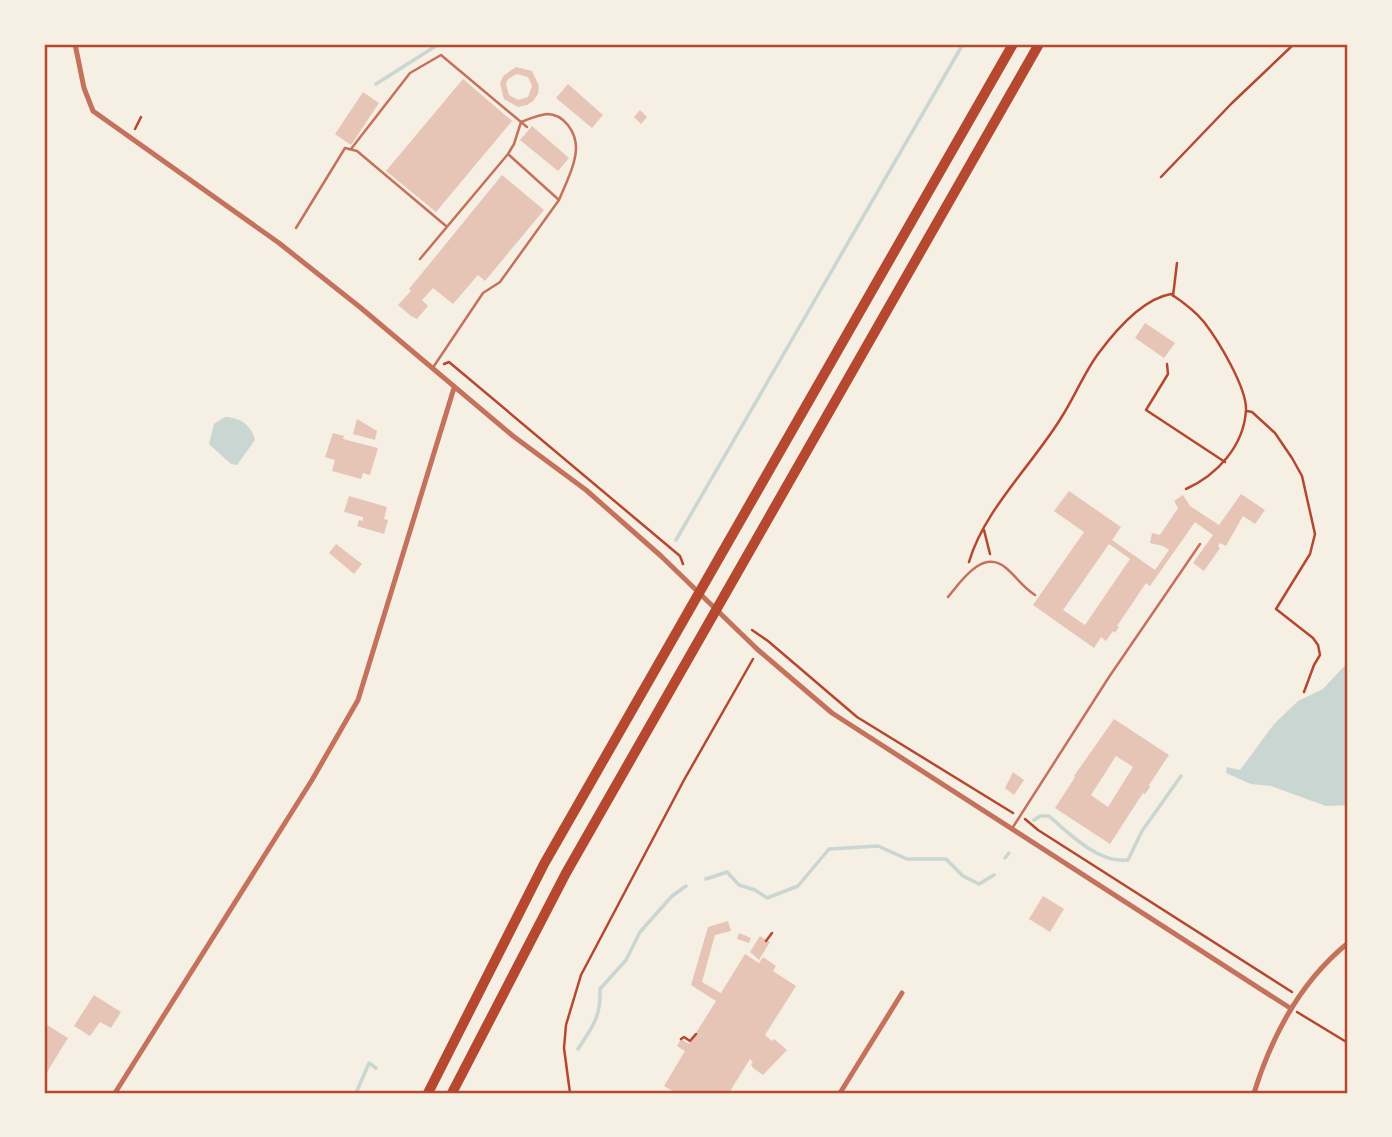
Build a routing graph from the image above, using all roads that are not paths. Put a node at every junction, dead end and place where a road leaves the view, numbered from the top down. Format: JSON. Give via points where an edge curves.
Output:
{"nodes":[{"id":1,"x":75,"y":44,"type":"edge"},
{"id":2,"x":1013,"y":44,"type":"edge"},
{"id":3,"x":1039,"y":44,"type":"edge"},
{"id":4,"x":520,"y":122,"type":"junction"},
{"id":5,"x":527,"y":127,"type":"dead end"},
{"id":6,"x":351,"y":149,"type":"junction"},
{"id":7,"x":508,"y":154,"type":"junction"},
{"id":8,"x":559,"y":200,"type":"junction"},
{"id":9,"x":446,"y":226,"type":"junction"},
{"id":10,"x":296,"y":228,"type":"dead end"},
{"id":11,"x":420,"y":259,"type":"dead end"},
{"id":12,"x":432,"y":369,"type":"junction"},
{"id":13,"x":454,"y":388,"type":"junction"},
{"id":14,"x":1200,"y":544,"type":"dead end"},
{"id":15,"x":1035,"y":595,"type":"dead end"},
{"id":16,"x":948,"y":597,"type":"dead end"},
{"id":17,"x":1012,"y":828,"type":"junction"},
{"id":18,"x":1348,"y":943,"type":"edge"},
{"id":19,"x":902,"y":993,"type":"dead end"},
{"id":20,"x":1290,"y":1008,"type":"junction"},
{"id":21,"x":115,"y":1093,"type":"edge"},
{"id":22,"x":428,"y":1093,"type":"edge"},
{"id":23,"x":452,"y":1093,"type":"edge"},
{"id":24,"x":840,"y":1093,"type":"edge"},
{"id":25,"x":1254,"y":1093,"type":"edge"}],
"edges":[{"from":1,"to":12,"type":"street","via":[[93,111],[279,243]]},
{"from":2,"to":22,"type":"highway","via":[[544,864]]},
{"from":3,"to":23,"type":"highway","via":[[566,873]]},
{"from":4,"to":5,"type":"lane"},
{"from":4,"to":6,"type":"lane","via":[[441,55],[410,73]]},
{"from":4,"to":7,"type":"lane"},
{"from":4,"to":8,"type":"lane","via":[[549,114],[568,124],[574,134],[576,149]]},
{"from":6,"to":9,"type":"lane"},
{"from":6,"to":10,"type":"lane","via":[[340,152]]},
{"from":7,"to":8,"type":"lane"},
{"from":7,"to":9,"type":"lane"},
{"from":8,"to":12,"type":"lane","via":[[500,282],[483,293]]},
{"from":9,"to":11,"type":"lane"},
{"from":12,"to":13,"type":"street"},
{"from":13,"to":17,"type":"street","via":[[586,489],[832,713]]},
{"from":13,"to":21,"type":"street","via":[[358,700]]},
{"from":14,"to":17,"type":"lane"},
{"from":15,"to":16,"type":"lane","via":[[1005,567],[987,562],[975,566]]},
{"from":17,"to":20,"type":"street"},
{"from":18,"to":20,"type":"street","via":[[1326,961]]},
{"from":19,"to":24,"type":"street"},
{"from":20,"to":25,"type":"street"}]}
